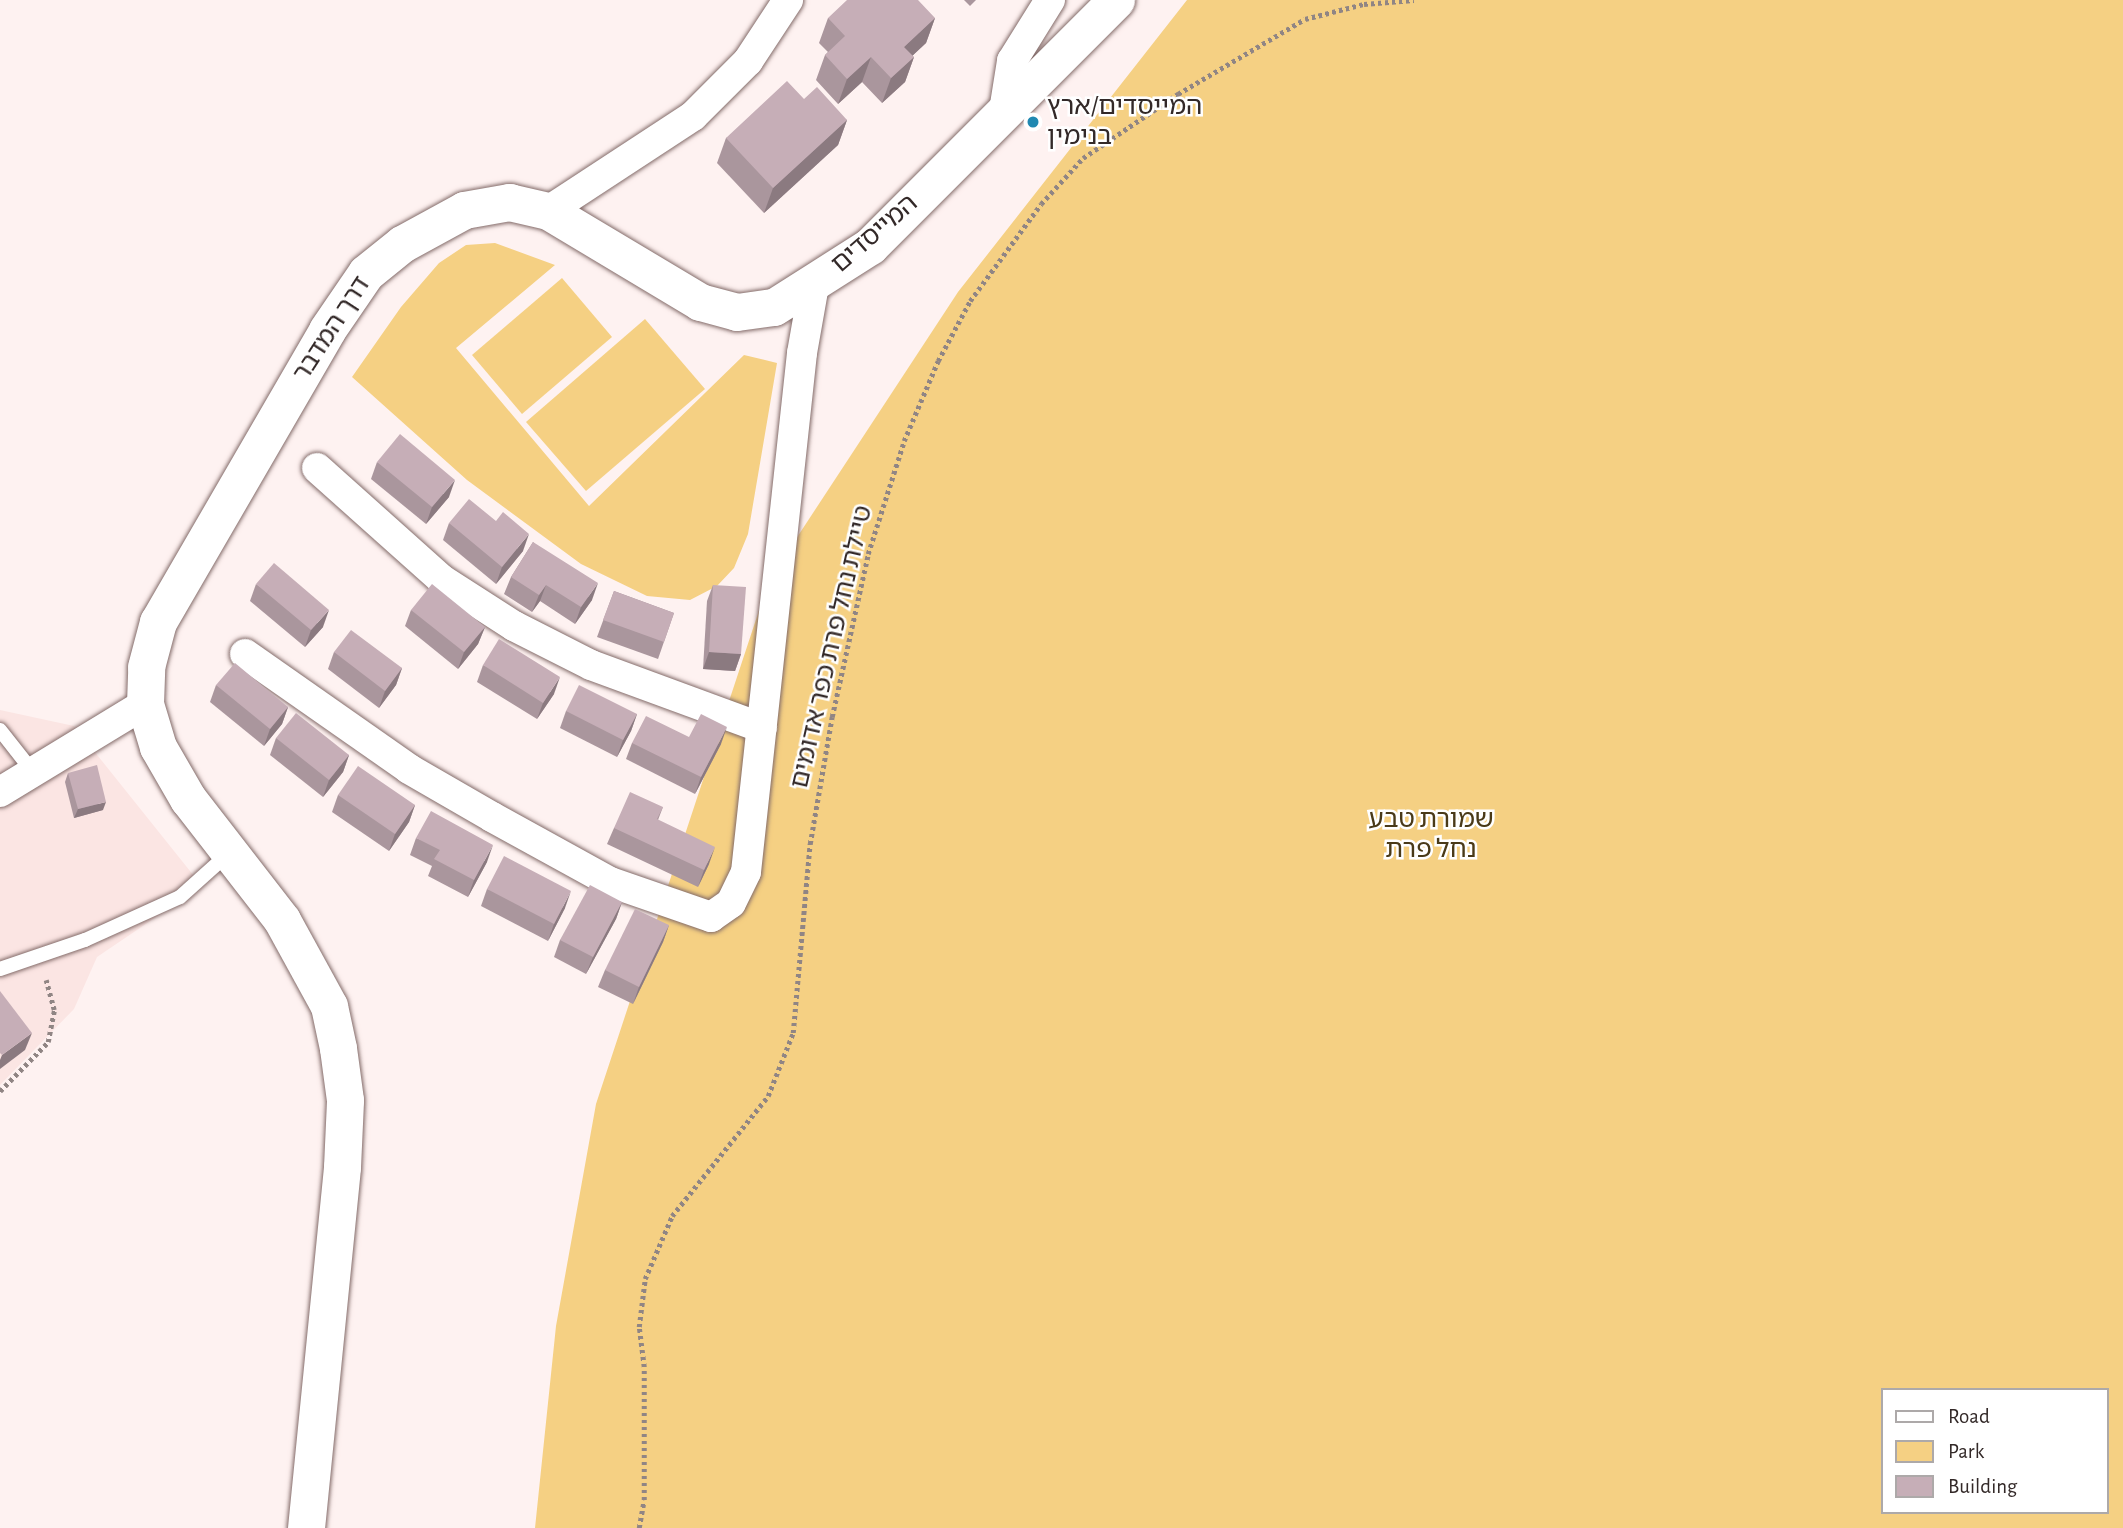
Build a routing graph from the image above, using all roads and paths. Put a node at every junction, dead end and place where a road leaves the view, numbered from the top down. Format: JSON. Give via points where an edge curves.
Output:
{"nodes":[{"id":1,"x":788,"y":0,"type":"edge"},
{"id":2,"x":1051,"y":0,"type":"edge"},
{"id":3,"x":1116,"y":0,"type":"edge"},
{"id":4,"x":1414,"y":0,"type":"edge"},
{"id":5,"x":1004,"y":111,"type":"junction"},
{"id":6,"x":548,"y":211,"type":"junction"},
{"id":7,"x":814,"y":285,"type":"junction"},
{"id":8,"x":317,"y":468,"type":"dead end"},
{"id":9,"x":245,"y":653,"type":"dead end"},
{"id":10,"x":145,"y":704,"type":"junction"},
{"id":11,"x":762,"y":728,"type":"junction"},
{"id":12,"x":0,"y":730,"type":"edge"},
{"id":13,"x":33,"y":772,"type":"junction"},
{"id":14,"x":0,"y":792,"type":"edge"},
{"id":15,"x":229,"y":853,"type":"junction"},
{"id":16,"x":40,"y":955,"type":"junction"},
{"id":17,"x":0,"y":969,"type":"edge"},
{"id":18,"x":0,"y":1091,"type":"edge"},
{"id":19,"x":306,"y":1528,"type":"edge"},
{"id":20,"x":639,"y":1528,"type":"edge"}],
"edges":[{"from":1,"to":6,"type":"street","via":[[747,61],[693,116]]},
{"from":2,"to":5,"type":"street","via":[[1012,61]]},
{"from":3,"to":5,"type":"street","name":"המייסדים"},
{"from":4,"to":20,"type":"path","name":"טיילת נחל פרת כפר אדומים","via":[[1364,4],[1305,19],[1178,94],[1083,158],[1041,204],[970,301],[938,361],[904,441],[868,554],[838,689],[810,844],[793,1032],[768,1096],[672,1216],[645,1279],[639,1327],[644,1367],[644,1500]]},
{"from":5,"to":7,"type":"street","name":"המייסדים","via":[[870,246]]},
{"from":6,"to":7,"type":"street","name":"המייסדים","via":[[701,302],[737,312],[774,307]]},
{"from":6,"to":10,"type":"street","name":"דרך המדבר","via":[[509,202],[464,210],[402,244],[366,273],[327,330],[158,622],[146,667]]},
{"from":7,"to":11,"type":"street","via":[[802,353]]},
{"from":8,"to":11,"type":"street","via":[[441,579],[514,626],[591,665]]},
{"from":9,"to":11,"type":"street","via":[[409,769],[492,817],[610,882],[711,917],[731,903],[746,872]]},
{"from":10,"to":13,"type":"street"},
{"from":10,"to":15,"type":"street","via":[[164,757],[188,799]]},
{"from":12,"to":13,"type":"lane"},
{"from":13,"to":14,"type":"street"},
{"from":15,"to":16,"type":"lane","via":[[180,897]]},
{"from":15,"to":19,"type":"street","via":[[282,920],[328,1006],[345,1100]]},
{"from":16,"to":17,"type":"lane"},
{"from":16,"to":18,"type":"path","via":[[54,1010],[48,1042]]}]}
